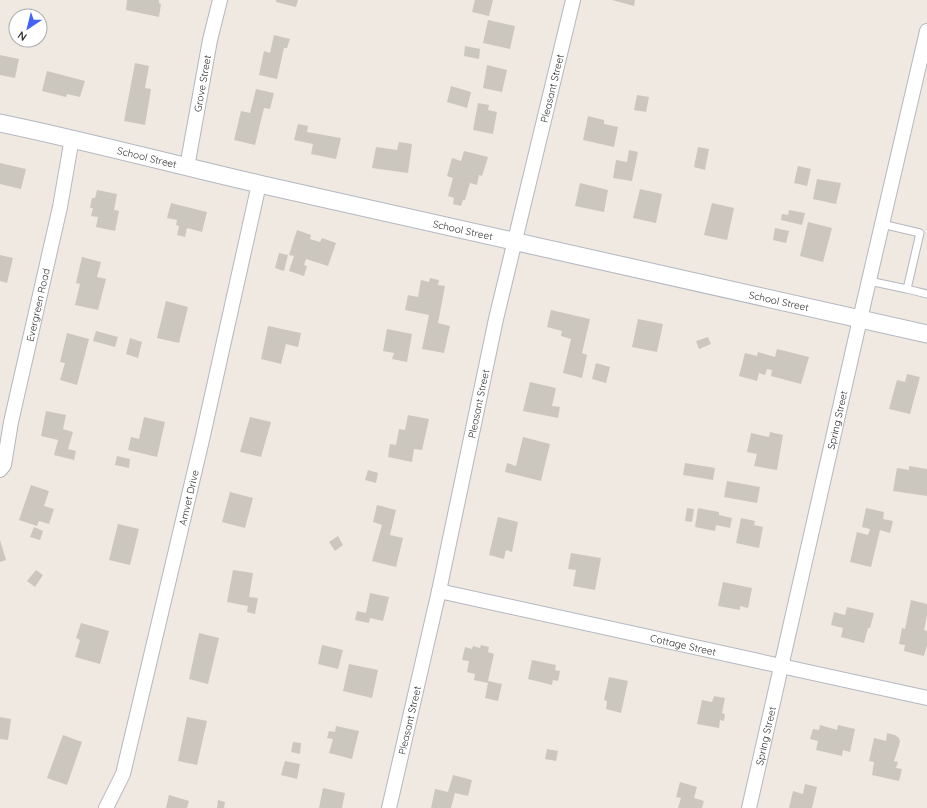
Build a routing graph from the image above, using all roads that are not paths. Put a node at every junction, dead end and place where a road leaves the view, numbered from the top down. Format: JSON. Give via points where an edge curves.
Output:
{"nodes":[{"id":1,"x":220,"y":0,"type":"edge"},
{"id":2,"x":573,"y":0,"type":"edge"},
{"id":3,"x":927,"y":31,"type":"edge"},
{"id":4,"x":0,"y":123,"type":"edge"},
{"id":5,"x":72,"y":138,"type":"junction"},
{"id":6,"x":187,"y":167,"type":"junction"},
{"id":7,"x":259,"y":184,"type":"junction"},
{"id":8,"x":882,"y":224,"type":"junction"},
{"id":9,"x":516,"y":241,"type":"junction"},
{"id":10,"x":869,"y":281,"type":"junction"},
{"id":11,"x":907,"y":289,"type":"junction"},
{"id":12,"x":927,"y":294,"type":"edge"},
{"id":13,"x":860,"y":319,"type":"junction"},
{"id":14,"x":927,"y":334,"type":"edge"},
{"id":15,"x":0,"y":470,"type":"edge"},
{"id":16,"x":439,"y":591,"type":"junction"},
{"id":17,"x":782,"y":666,"type":"junction"},
{"id":18,"x":927,"y":698,"type":"edge"},
{"id":19,"x":106,"y":808,"type":"edge"},
{"id":20,"x":389,"y":808,"type":"edge"},
{"id":21,"x":749,"y":808,"type":"edge"}],
"edges":[{"from":1,"to":6,"type":"street","name":"Grove Street","via":[[210,40]]},
{"from":2,"to":9,"type":"street","name":"Pleasant Street"},
{"from":3,"to":8,"type":"street","name":"Spring Street"},
{"from":4,"to":5,"type":"street","name":"School Street"},
{"from":5,"to":6,"type":"street","name":"School Street"},
{"from":5,"to":15,"type":"street","name":"Evergreen Road","via":[[60,208],[11,422],[4,465]]},
{"from":6,"to":7,"type":"street","name":"School Street"},
{"from":7,"to":9,"type":"street","name":"School Street"},
{"from":7,"to":19,"type":"street","name":"Amvet Drive","via":[[123,774]]},
{"from":8,"to":10,"type":"street","name":"Spring Street"},
{"from":8,"to":11,"type":"lane","via":[[920,233]]},
{"from":9,"to":13,"type":"street","name":"School Street"},
{"from":9,"to":16,"type":"street","name":"Pleasant Street","via":[[496,319]]},
{"from":10,"to":11,"type":"lane"},
{"from":10,"to":13,"type":"street","name":"Spring Street"},
{"from":11,"to":12,"type":"lane"},
{"from":13,"to":14,"type":"street","name":"School Street"},
{"from":13,"to":17,"type":"street","name":"Spring Street"},
{"from":16,"to":17,"type":"street","name":"Cottage Street"},
{"from":16,"to":20,"type":"street","name":"Pleasant Street"},
{"from":17,"to":18,"type":"street","name":"Cottage Street"},
{"from":17,"to":21,"type":"street","name":"Spring Street"}]}
